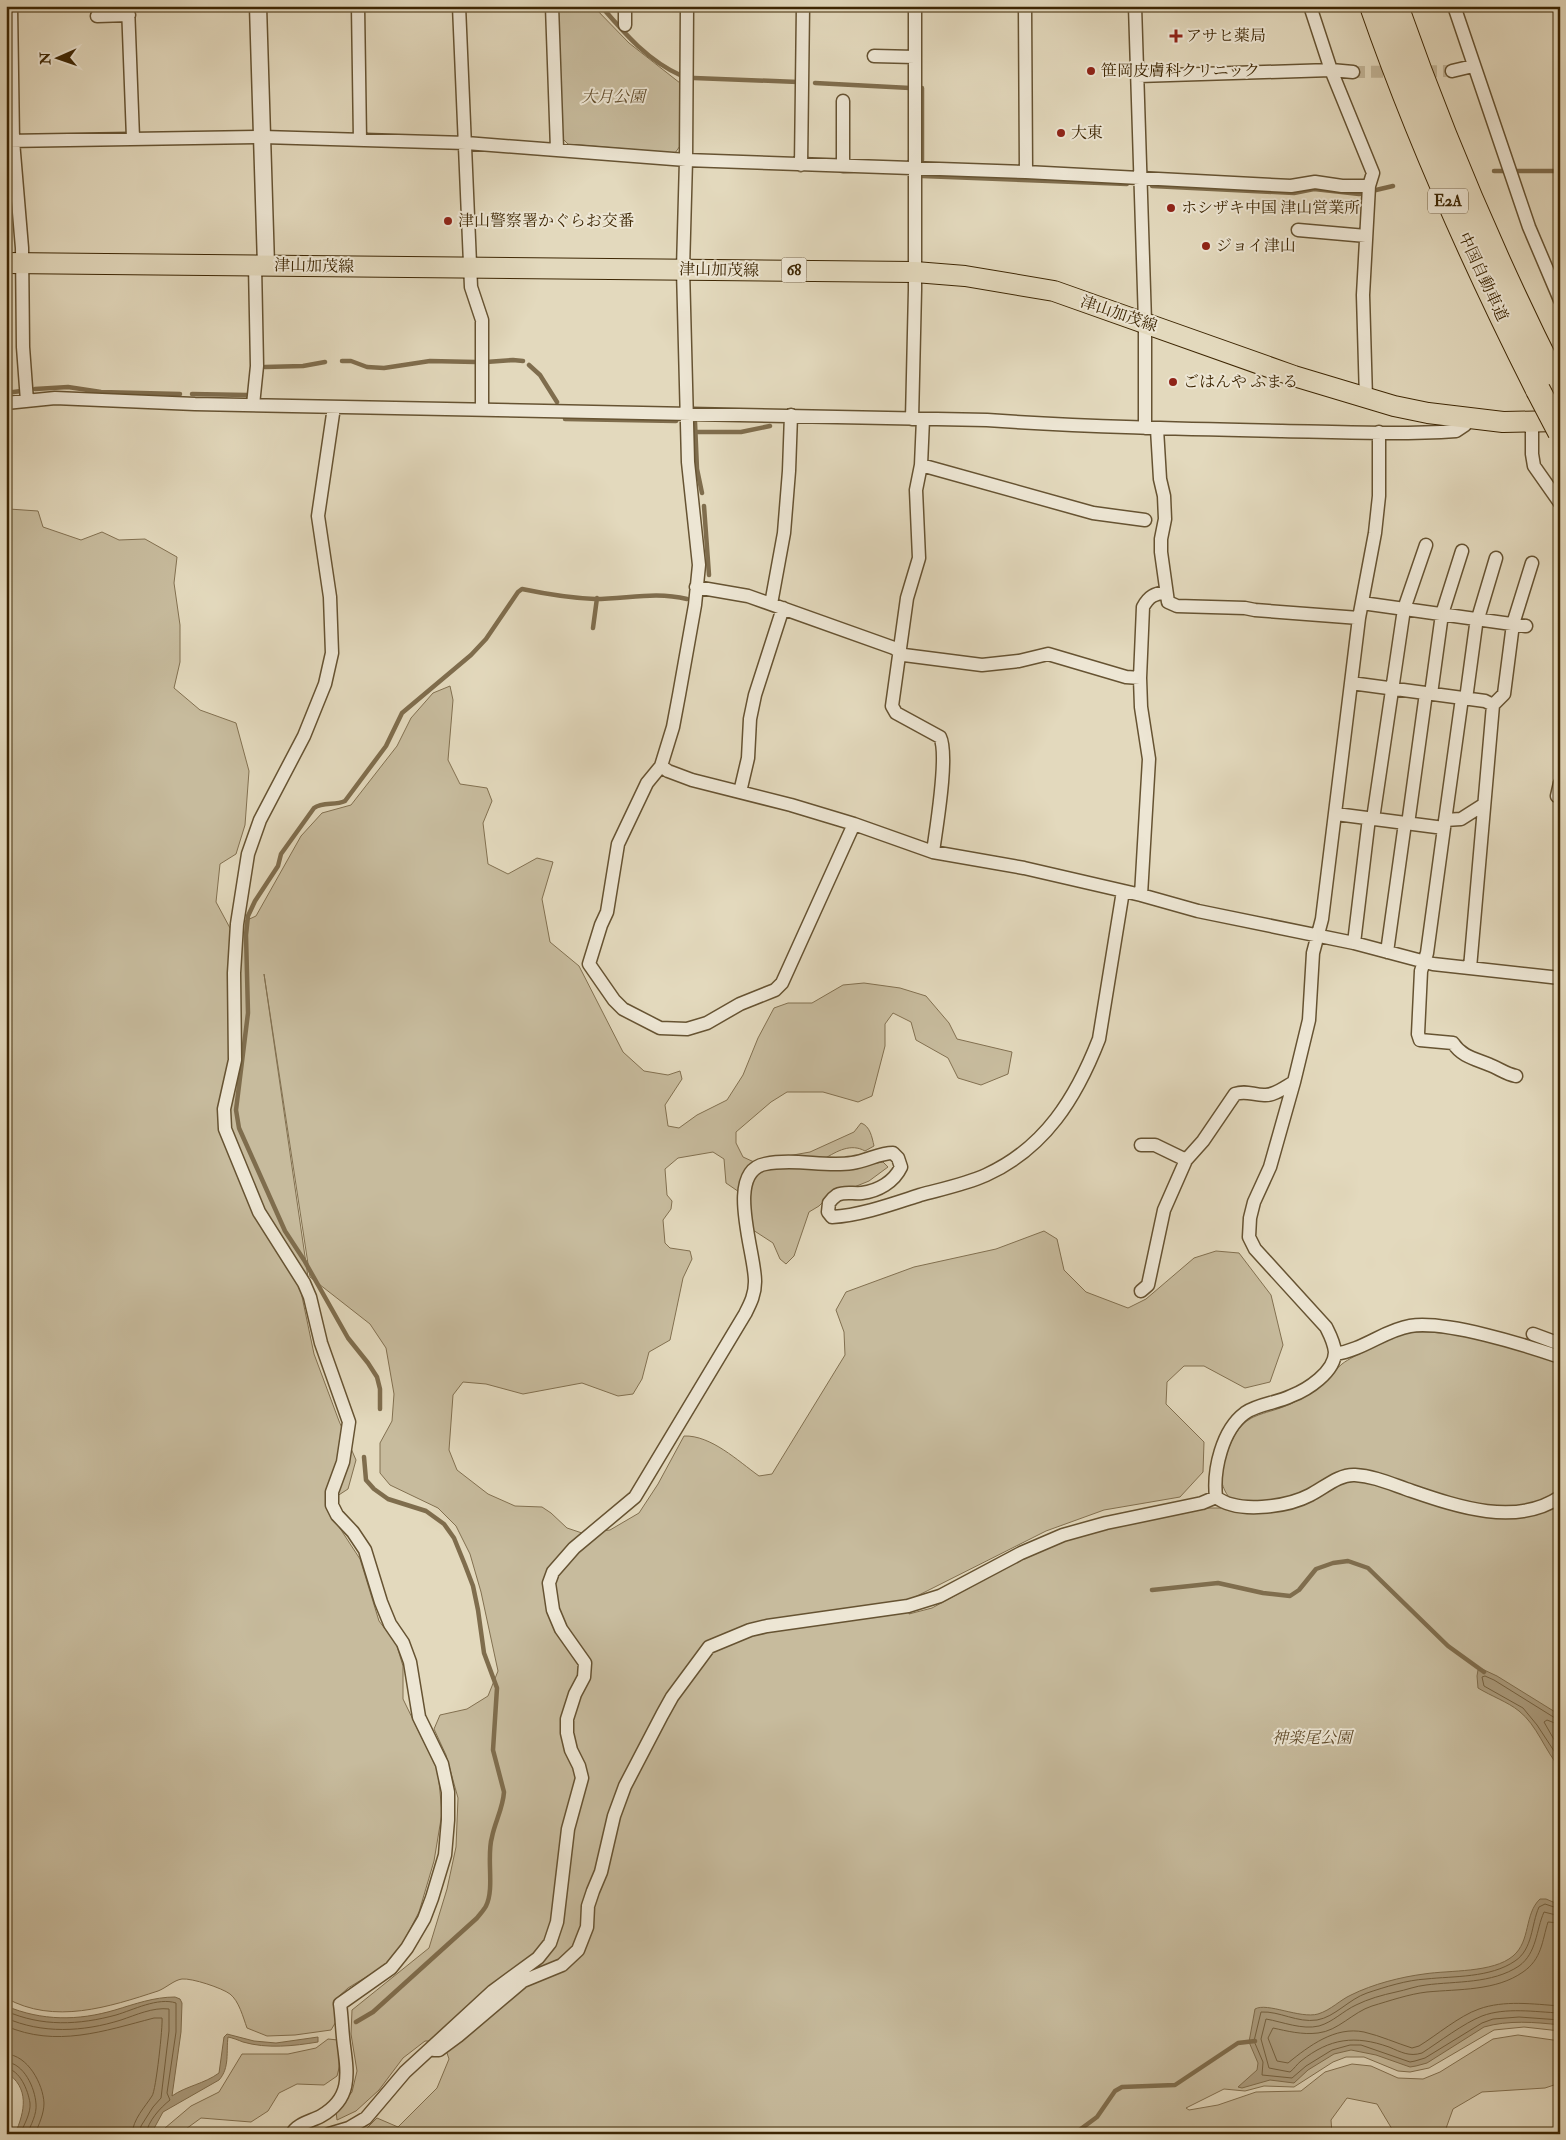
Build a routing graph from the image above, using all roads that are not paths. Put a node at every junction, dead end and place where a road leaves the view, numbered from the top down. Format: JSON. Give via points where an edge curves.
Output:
{"nodes":[{"id":1,"x":11,"y":6,"type":"edge"},
{"id":2,"x":258,"y":6,"type":"edge"},
{"id":3,"x":358,"y":6,"type":"edge"},
{"id":4,"x":459,"y":6,"type":"edge"},
{"id":5,"x":552,"y":6,"type":"edge"},
{"id":6,"x":625,"y":6,"type":"edge"},
{"id":7,"x":687,"y":6,"type":"edge"},
{"id":8,"x":804,"y":6,"type":"edge"},
{"id":9,"x":915,"y":6,"type":"edge"},
{"id":10,"x":1025,"y":6,"type":"edge"},
{"id":11,"x":1135,"y":6,"type":"edge"},
{"id":12,"x":1310,"y":6,"type":"edge"},
{"id":13,"x":1372,"y":6,"type":"edge"},
{"id":14,"x":1396,"y":6,"type":"edge"},
{"id":15,"x":1454,"y":6,"type":"edge"},
{"id":16,"x":128,"y":11,"type":"edge"},
{"id":17,"x":97,"y":16,"type":"dead end"},
{"id":18,"x":625,"y":25,"type":"dead end"},
{"id":19,"x":874,"y":56,"type":"dead end"},
{"id":20,"x":915,"y":57,"type":"junction"},
{"id":21,"x":1473,"y":66,"type":"junction"},
{"id":22,"x":1331,"y":70,"type":"junction"},
{"id":23,"x":1452,"y":71,"type":"tunnel mouth"},
{"id":24,"x":1353,"y":72,"type":"tunnel mouth"},
{"id":25,"x":1138,"y":76,"type":"junction"},
{"id":26,"x":843,"y":101,"type":"dead end"},
{"id":27,"x":263,"y":137,"type":"junction"},
{"id":28,"x":132,"y":138,"type":"junction"},
{"id":29,"x":360,"y":140,"type":"junction"},
{"id":30,"x":10,"y":141,"type":"edge"},
{"id":31,"x":466,"y":143,"type":"junction"},
{"id":32,"x":557,"y":149,"type":"junction"},
{"id":33,"x":686,"y":160,"type":"junction"},
{"id":34,"x":801,"y":165,"type":"junction"},
{"id":35,"x":843,"y":166,"type":"junction"},
{"id":36,"x":916,"y":169,"type":"junction"},
{"id":37,"x":1026,"y":172,"type":"junction"},
{"id":38,"x":1139,"y":178,"type":"junction"},
{"id":39,"x":1369,"y":186,"type":"junction"},
{"id":40,"x":1298,"y":230,"type":"dead end"},
{"id":41,"x":1366,"y":236,"type":"junction"},
{"id":42,"x":14,"y":262,"type":"edge"},
{"id":43,"x":260,"y":265,"type":"junction"},
{"id":44,"x":471,"y":268,"type":"junction"},
{"id":45,"x":683,"y":270,"type":"junction"},
{"id":46,"x":915,"y":272,"type":"junction"},
{"id":47,"x":1560,"y":300,"type":"edge"},
{"id":48,"x":1144,"y":322,"type":"junction"},
{"id":49,"x":1552,"y":389,"type":"edge"},
{"id":50,"x":1366,"y":399,"type":"junction"},
{"id":51,"x":27,"y":401,"type":"junction"},
{"id":52,"x":6,"y":403,"type":"edge"},
{"id":53,"x":253,"y":405,"type":"junction"},
{"id":54,"x":334,"y":407,"type":"junction"},
{"id":55,"x":482,"y":410,"type":"junction"},
{"id":56,"x":686,"y":415,"type":"junction"},
{"id":57,"x":791,"y":415,"type":"junction"},
{"id":58,"x":1468,"y":418,"type":"junction"},
{"id":59,"x":918,"y":419,"type":"junction"},
{"id":60,"x":1532,"y":421,"type":"junction"},
{"id":61,"x":1560,"y":421,"type":"edge"},
{"id":62,"x":1151,"y":429,"type":"junction"},
{"id":63,"x":1379,"y":432,"type":"junction"},
{"id":64,"x":1560,"y":432,"type":"edge"},
{"id":65,"x":921,"y":465,"type":"junction"},
{"id":66,"x":1560,"y":503,"type":"edge"},
{"id":67,"x":1145,"y":520,"type":"dead end"},
{"id":68,"x":1426,"y":545,"type":"dead end"},
{"id":69,"x":1462,"y":551,"type":"dead end"},
{"id":70,"x":1496,"y":558,"type":"dead end"},
{"id":71,"x":1532,"y":564,"type":"dead end"},
{"id":72,"x":696,"y":587,"type":"junction"},
{"id":73,"x":1166,"y":592,"type":"junction"},
{"id":74,"x":1362,"y":603,"type":"junction"},
{"id":75,"x":777,"y":606,"type":"junction"},
{"id":76,"x":1404,"y":609,"type":"junction"},
{"id":77,"x":1442,"y":614,"type":"junction"},
{"id":78,"x":1359,"y":618,"type":"junction"},
{"id":79,"x":1477,"y":619,"type":"junction"},
{"id":80,"x":1512,"y":624,"type":"junction"},
{"id":81,"x":1526,"y":626,"type":"dead end"},
{"id":82,"x":898,"y":652,"type":"junction"},
{"id":83,"x":1140,"y":678,"type":"junction"},
{"id":84,"x":1351,"y":683,"type":"junction"},
{"id":85,"x":1391,"y":688,"type":"junction"},
{"id":86,"x":1428,"y":694,"type":"junction"},
{"id":87,"x":1464,"y":699,"type":"junction"},
{"id":88,"x":1492,"y":705,"type":"junction"},
{"id":89,"x":661,"y":766,"type":"junction"},
{"id":90,"x":1560,"y":783,"type":"edge"},
{"id":91,"x":740,"y":792,"type":"junction"},
{"id":92,"x":1560,"y":797,"type":"edge"},
{"id":93,"x":1483,"y":805,"type":"junction"},
{"id":94,"x":1336,"y":814,"type":"junction"},
{"id":95,"x":1371,"y":819,"type":"junction"},
{"id":96,"x":854,"y":824,"type":"junction"},
{"id":97,"x":1406,"y":824,"type":"junction"},
{"id":98,"x":1445,"y":824,"type":"junction"},
{"id":99,"x":933,"y":852,"type":"junction"},
{"id":100,"x":1123,"y":891,"type":"junction"},
{"id":101,"x":1141,"y":895,"type":"junction"},
{"id":102,"x":1317,"y":934,"type":"junction"},
{"id":103,"x":1354,"y":943,"type":"junction"},
{"id":104,"x":1387,"y":952,"type":"junction"},
{"id":105,"x":1423,"y":962,"type":"junction"},
{"id":106,"x":1470,"y":968,"type":"junction"},
{"id":107,"x":1560,"y":978,"type":"edge"},
{"id":108,"x":1516,"y":1076,"type":"dead end"},
{"id":109,"x":1294,"y":1082,"type":"junction"},
{"id":110,"x":1140,"y":1145,"type":"dead end"},
{"id":111,"x":1186,"y":1160,"type":"junction"},
{"id":112,"x":1141,"y":1291,"type":"dead end"},
{"id":113,"x":1533,"y":1334,"type":"dead end"},
{"id":114,"x":1560,"y":1344,"type":"edge"},
{"id":115,"x":1335,"y":1354,"type":"junction"},
{"id":116,"x":1560,"y":1357,"type":"edge"},
{"id":117,"x":1216,"y":1497,"type":"junction"},
{"id":118,"x":1560,"y":1497,"type":"edge"},
{"id":119,"x":428,"y":2050,"type":"junction"},
{"id":120,"x":292,"y":2134,"type":"edge"},
{"id":121,"x":329,"y":2134,"type":"edge"}],
"edges":[{"from":1,"to":30,"type":"street"},
{"from":2,"to":27,"type":"street"},
{"from":3,"to":29,"type":"street"},
{"from":4,"to":31,"type":"street"},
{"from":5,"to":32,"type":"street"},
{"from":6,"to":18,"type":"street"},
{"from":7,"to":33,"type":"street"},
{"from":8,"to":34,"type":"street"},
{"from":9,"to":20,"type":"street"},
{"from":10,"to":37,"type":"street"},
{"from":11,"to":25,"type":"street"},
{"from":12,"to":22,"type":"street"},
{"from":13,"to":49,"type":"highway","name":"中国自動車道","number":"E2A","via":[[1417,128],[1496,306]]},
{"from":14,"to":49,"type":"highway","name":"中国自動車道","number":"E2A","via":[[1440,125]]},
{"from":15,"to":21,"type":"street"},
{"from":16,"to":17,"type":"street"},
{"from":16,"to":28,"type":"street"},
{"from":19,"to":20,"type":"street"},
{"from":20,"to":36,"type":"street"},
{"from":21,"to":23,"type":"street"},
{"from":21,"to":47,"type":"street","via":[[1526,219]]},
{"from":22,"to":24,"type":"street"},
{"from":22,"to":25,"type":"street"},
{"from":22,"to":39,"type":"street","via":[[1373,173]]},
{"from":25,"to":38,"type":"street"},
{"from":26,"to":35,"type":"street"},
{"from":27,"to":28,"type":"street"},
{"from":27,"to":29,"type":"street"},
{"from":27,"to":43,"type":"street"},
{"from":28,"to":30,"type":"street"},
{"from":29,"to":31,"type":"street"},
{"from":30,"to":42,"type":"street"},
{"from":31,"to":32,"type":"street"},
{"from":31,"to":44,"type":"street"},
{"from":32,"to":33,"type":"street"},
{"from":33,"to":34,"type":"street"},
{"from":33,"to":45,"type":"street"},
{"from":34,"to":35,"type":"street"},
{"from":35,"to":36,"type":"street"},
{"from":36,"to":37,"type":"street"},
{"from":36,"to":46,"type":"street"},
{"from":37,"to":38,"type":"street"},
{"from":38,"to":39,"type":"street","via":[[1291,186],[1315,182]]},
{"from":38,"to":48,"type":"street"},
{"from":39,"to":41,"type":"street"},
{"from":40,"to":41,"type":"street"},
{"from":41,"to":50,"type":"street","via":[[1363,295]]},
{"from":42,"to":43,"type":"main road","name":"津山加茂線","number":"68"},
{"from":42,"to":51,"type":"street"},
{"from":43,"to":44,"type":"main road","name":"津山加茂線","number":"68"},
{"from":43,"to":53,"type":"street"},
{"from":44,"to":45,"type":"main road","name":"津山加茂線","number":"68"},
{"from":44,"to":55,"type":"street","via":[[471,287],[482,320]]},
{"from":45,"to":46,"type":"main road","name":"津山加茂線","number":"68"},
{"from":45,"to":56,"type":"street"},
{"from":46,"to":48,"type":"main road","name":"津山加茂線","number":"68","via":[[964,276],[1054,291]]},
{"from":46,"to":59,"type":"street"},
{"from":48,"to":50,"type":"main road","name":"津山加茂線","number":"68"},
{"from":48,"to":62,"type":"street"},
{"from":49,"to":64,"type":"highway","name":"中国自動車道","number":"E2A","bridge":true},
{"from":50,"to":58,"type":"main road","name":"津山加茂線","number":"68"},
{"from":51,"to":52,"type":"street"},
{"from":51,"to":53,"type":"street","via":[[78,398]]},
{"from":53,"to":54,"type":"street"},
{"from":54,"to":55,"type":"street"},
{"from":54,"to":120,"type":"street","via":[[318,516],[330,597],[332,653],[325,684],[304,736],[260,820],[248,854],[237,924],[235,1060],[224,1109],[226,1129],[259,1212],[310,1297],[321,1343],[349,1422],[343,1462],[332,1492],[332,1505],[365,1550],[387,1617],[404,1643],[420,1717],[442,1764],[448,1792],[448,1820],[444,1855],[432,1898],[407,1948],[391,1968],[340,2004],[347,2085],[340,2101],[322,2115],[300,2125]]},
{"from":55,"to":56,"type":"street"},
{"from":56,"to":57,"type":"street"},
{"from":56,"to":72,"type":"street","via":[[699,565]]},
{"from":57,"to":59,"type":"street"},
{"from":57,"to":75,"type":"street"},
{"from":58,"to":60,"type":"main road","name":"津山加茂線","number":"68"},
{"from":58,"to":63,"type":"street","via":[[1465,425],[1456,431]]},
{"from":59,"to":62,"type":"street"},
{"from":59,"to":65,"type":"street"},
{"from":60,"to":61,"type":"main road","name":"津山加茂線","number":"68"},
{"from":60,"to":66,"type":"street","via":[[1534,466]]},
{"from":62,"to":63,"type":"street"},
{"from":62,"to":73,"type":"street","via":[[1164,496],[1161,546]]},
{"from":63,"to":74,"type":"street","via":[[1379,496]]},
{"from":65,"to":67,"type":"street","via":[[1093,513]]},
{"from":65,"to":82,"type":"street","via":[[916,490],[919,558],[907,598]]},
{"from":68,"to":76,"type":"street"},
{"from":69,"to":77,"type":"street"},
{"from":70,"to":79,"type":"street"},
{"from":71,"to":80,"type":"street"},
{"from":72,"to":75,"type":"street","via":[[748,596]]},
{"from":72,"to":89,"type":"street","via":[[678,703]]},
{"from":73,"to":78,"type":"street","via":[[1168,602],[1177,606]]},
{"from":73,"to":83,"type":"street","via":[[1154,594],[1143,607]]},
{"from":74,"to":76,"type":"street"},
{"from":74,"to":78,"type":"street"},
{"from":75,"to":82,"type":"street"},
{"from":75,"to":91,"type":"street","via":[[753,703],[748,758]]},
{"from":76,"to":77,"type":"street"},
{"from":76,"to":85,"type":"street"},
{"from":77,"to":79,"type":"street"},
{"from":77,"to":86,"type":"street"},
{"from":78,"to":84,"type":"street"},
{"from":79,"to":80,"type":"street"},
{"from":79,"to":87,"type":"street"},
{"from":80,"to":81,"type":"street"},
{"from":80,"to":88,"type":"street","via":[[1504,694]]},
{"from":82,"to":83,"type":"street","via":[[982,665],[1048,654],[1126,677]]},
{"from":82,"to":99,"type":"street","via":[[892,706],[896,713],[940,737],[943,742]]},
{"from":83,"to":101,"type":"street","via":[[1148,759]]},
{"from":84,"to":85,"type":"street"},
{"from":84,"to":94,"type":"street"},
{"from":85,"to":86,"type":"street"},
{"from":85,"to":95,"type":"street"},
{"from":86,"to":87,"type":"street"},
{"from":86,"to":97,"type":"street"},
{"from":87,"to":88,"type":"street"},
{"from":87,"to":98,"type":"street"},
{"from":88,"to":93,"type":"street"},
{"from":89,"to":91,"type":"street","via":[[692,780]]},
{"from":89,"to":96,"type":"street","via":[[647,783],[618,844],[607,912],[600,925],[590,964],[614,1000],[660,1028],[686,1029],[707,1024],[740,1004],[775,990],[782,983]]},
{"from":90,"to":92,"type":"street","via":[[1557,796]]},
{"from":91,"to":96,"type":"street"},
{"from":93,"to":98,"type":"street","via":[[1462,819]]},
{"from":93,"to":106,"type":"street"},
{"from":94,"to":95,"type":"street"},
{"from":94,"to":102,"type":"street","via":[[1322,919]]},
{"from":95,"to":97,"type":"street"},
{"from":95,"to":103,"type":"street"},
{"from":96,"to":99,"type":"street"},
{"from":97,"to":98,"type":"street"},
{"from":97,"to":104,"type":"street"},
{"from":98,"to":105,"type":"street","via":[[1427,953]]},
{"from":99,"to":100,"type":"street","via":[[1024,868]]},
{"from":100,"to":101,"type":"street"},
{"from":100,"to":119,"type":"street","via":[[1100,1039],[1058,1118],[1039,1140],[1010,1162],[984,1176],[891,1204],[832,1217],[828,1212],[829,1203],[836,1195],[879,1188],[897,1176],[901,1167],[898,1158],[892,1153],[884,1153],[852,1163],[764,1164],[752,1170],[745,1183],[744,1204],[756,1280],[754,1295],[745,1314],[635,1497],[574,1548],[553,1572],[549,1583],[553,1610],[561,1629],[585,1663],[584,1677],[567,1719],[571,1750],[582,1778],[568,1829],[558,1922],[550,1943],[538,1958],[493,1991]]},
{"from":101,"to":102,"type":"street","via":[[1252,923]]},
{"from":102,"to":103,"type":"street"},
{"from":102,"to":109,"type":"street","via":[[1309,1020]]},
{"from":103,"to":104,"type":"street"},
{"from":104,"to":105,"type":"street"},
{"from":105,"to":106,"type":"street"},
{"from":105,"to":108,"type":"street","via":[[1420,1040],[1453,1043],[1458,1051],[1479,1062]]},
{"from":106,"to":107,"type":"street"},
{"from":109,"to":111,"type":"street","via":[[1265,1096],[1236,1094]]},
{"from":109,"to":115,"type":"street","via":[[1270,1167],[1254,1202],[1249,1236],[1255,1250],[1326,1327],[1333,1340]]},
{"from":110,"to":111,"type":"street","via":[[1155,1145]]},
{"from":111,"to":112,"type":"street","via":[[1164,1210],[1148,1285]]},
{"from":113,"to":114,"type":"street"},
{"from":115,"to":116,"type":"street","via":[[1350,1352],[1408,1326],[1420,1325],[1447,1327]]},
{"from":115,"to":117,"type":"street","via":[[1330,1367],[1314,1383],[1292,1396],[1246,1412],[1236,1422],[1218,1464],[1214,1484]]},
{"from":117,"to":118,"type":"street","via":[[1223,1503],[1239,1506],[1294,1503],[1352,1475],[1370,1477],[1472,1509],[1504,1513],[1530,1510]]},
{"from":117,"to":119,"type":"street","via":[[1063,1535],[1021,1553],[940,1596],[908,1606],[767,1626],[709,1647],[672,1697],[625,1786],[588,1906],[587,1927],[578,1950],[562,1965],[523,1981],[439,2050]]},
{"from":119,"to":121,"type":"street","via":[[404,2072],[366,2118]]}]}
